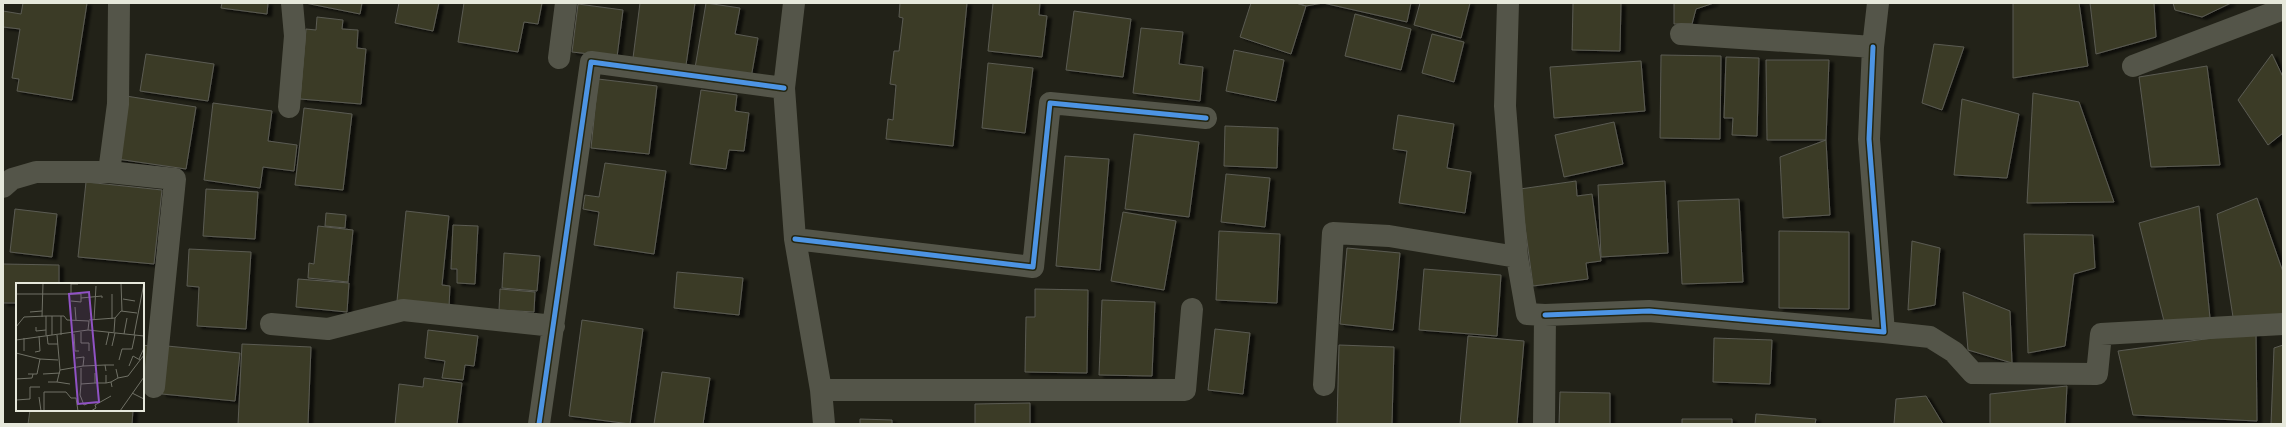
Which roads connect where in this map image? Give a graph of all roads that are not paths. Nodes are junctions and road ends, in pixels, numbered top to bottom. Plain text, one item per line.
1 (119, 3) edge
2 (292, 3) edge
3 (566, 3) edge
4 (794, 3) edge
5 (1508, 3) edge
6 (1878, 3) edge
7 (2283, 9) edge
8 (1680, 34) dead end
9 (1873, 47) junction
10 (560, 58) dead end
11 (2132, 66) dead end
12 (784, 88) junction
13 (289, 107) dead end
14 (1206, 118) dead end
15 (110, 172) junction
16 (3, 186) edge
17 (796, 240) junction
18 (1517, 257) junction
19 (1192, 309) dead end
20 (1545, 315) junction
21 (271, 324) dead end
22 (2283, 324) edge
23 (554, 326) junction
24 (1884, 332) junction
25 (1324, 385) dead end
26 (154, 387) dead end
27 (821, 390) junction
28 (539, 424) edge
29 (824, 424) edge
30 (1544, 424) edge

1 - 15 street
2 - 13 street
3 - 10 street
4 - 12 street
5 - 18 street
6 - 9 street
7 - 11 street
8 - 9 street
9 - 24 street
12 - 17 street
12 - 23 street
14 - 17 street
15 - 16 street
15 - 26 street
17 - 27 street
18 - 20 street
18 - 25 street
19 - 27 street
20 - 24 street
20 - 30 street
21 - 23 street
22 - 24 street
23 - 28 street
27 - 29 street

